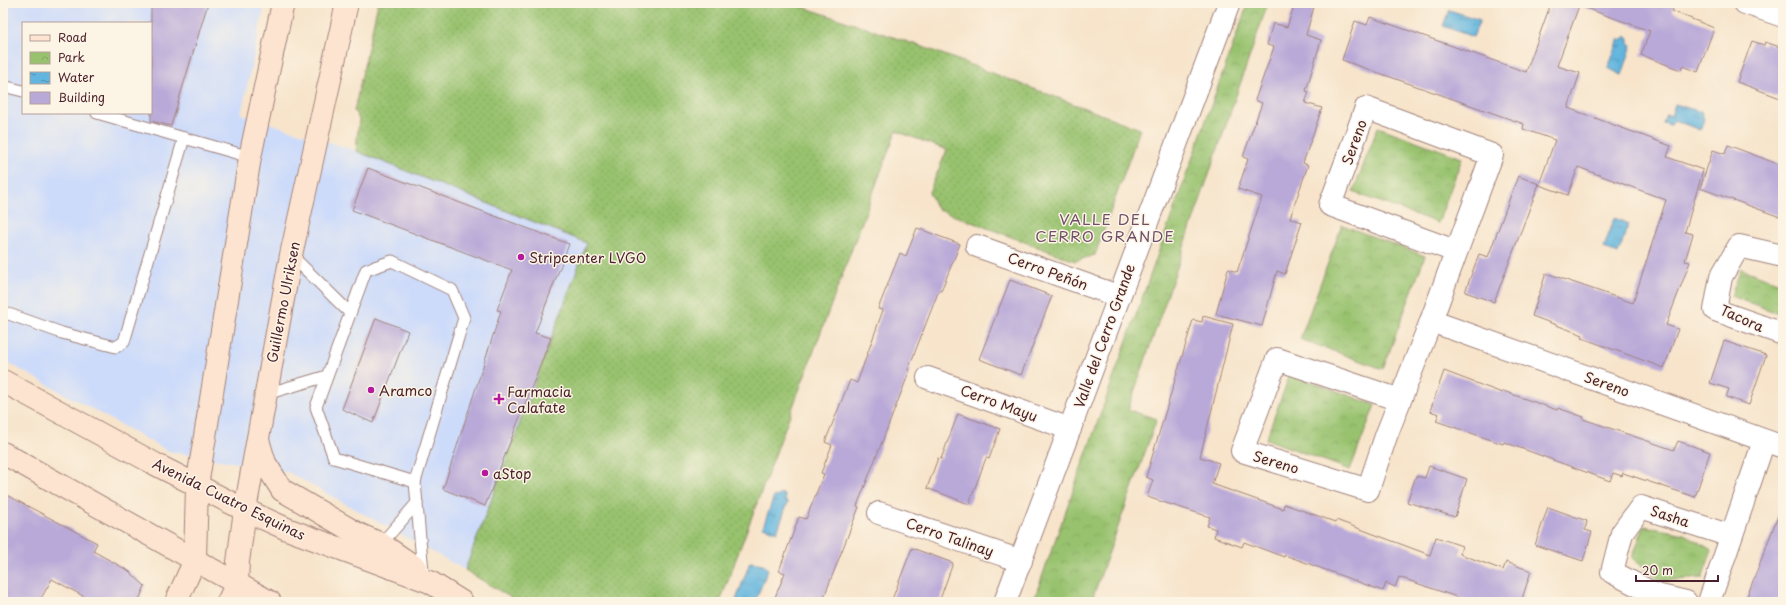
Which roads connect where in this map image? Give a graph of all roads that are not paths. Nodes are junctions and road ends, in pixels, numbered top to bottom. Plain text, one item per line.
1 (283, 3) edge
2 (347, 3) edge
3 (1229, 3) edge
4 (1750, 4) edge
5 (1783, 16) edge
6 (3, 86) edge
7 (22, 91) edge
8 (100, 114) edge
9 (184, 138) junction
10 (250, 157) junction
11 (977, 246) dead end
12 (1455, 251) junction
13 (291, 255) junction
14 (1783, 256) edge
15 (1118, 296) junction
16 (3, 312) edge
17 (350, 313) junction
18 (1430, 320) junction
19 (1783, 334) edge
20 (327, 376) junction
21 (928, 378) dead end
22 (3, 381) edge
23 (266, 394) junction
24 (1400, 400) junction
25 (1070, 429) junction
26 (258, 439) junction
27 (1778, 443) edge
28 (3, 453) edge
29 (415, 482) junction
30 (197, 486) junction
31 (417, 503) junction
32 (245, 510) junction
33 (879, 513) dead end
34 (1731, 536) junction
35 (381, 544) junction
36 (195, 560) junction
37 (1021, 561) junction
38 (426, 577) junction
39 (232, 592) edge
40 (176, 602) edge
41 (270, 602) edge
42 (462, 602) edge
43 (1005, 602) edge
44 (1686, 602) edge
45 (1709, 602) edge

1 - 10 main road
2 - 13 main road, Guillermo Ulriksen
3 - 15 street, Valle del Cerro Grande
4 - 5 street
6 - 7 lane
8 - 9 lane
9 - 10 lane
9 - 16 lane
10 - 30 main road
11 - 15 street, Cerro Peñón
12 - 12 street, Sereno
12 - 18 street, Sereno
13 - 17 lane
13 - 23 main road, Guillermo Ulriksen
14 - 19 street, Tacora
15 - 25 street, Valle del Cerro Grande
17 - 20 lane
17 - 29 lane
18 - 24 street, Sereno
18 - 27 street, Sereno
20 - 23 lane
20 - 29 lane
21 - 25 street, Cerro Mayu
22 - 30 main road, Avenida Cuatro Esquinas
23 - 26 main road, Guillermo Ulriksen
24 - 24 street, Sereno
25 - 37 street, Valle del Cerro Grande
26 - 32 main road, Guillermo Ulriksen
26 - 35 main road
27 - 34 street
28 - 36 main road
29 - 31 lane
30 - 32 main road, Avenida Cuatro Esquinas
30 - 36 main road
31 - 35 lane
31 - 38 lane
32 - 38 main road, Avenida Cuatro Esquinas
32 - 39 main road, Guillermo Ulriksen
33 - 37 street, Cerro Talinay
34 - 44 street, Sasha
34 - 45 street
35 - 38 main road
36 - 39 main road
36 - 40 main road
37 - 43 street, Valle del Cerro Grande
38 - 42 main road, Avenida Cuatro Esquinas
39 - 41 main road

